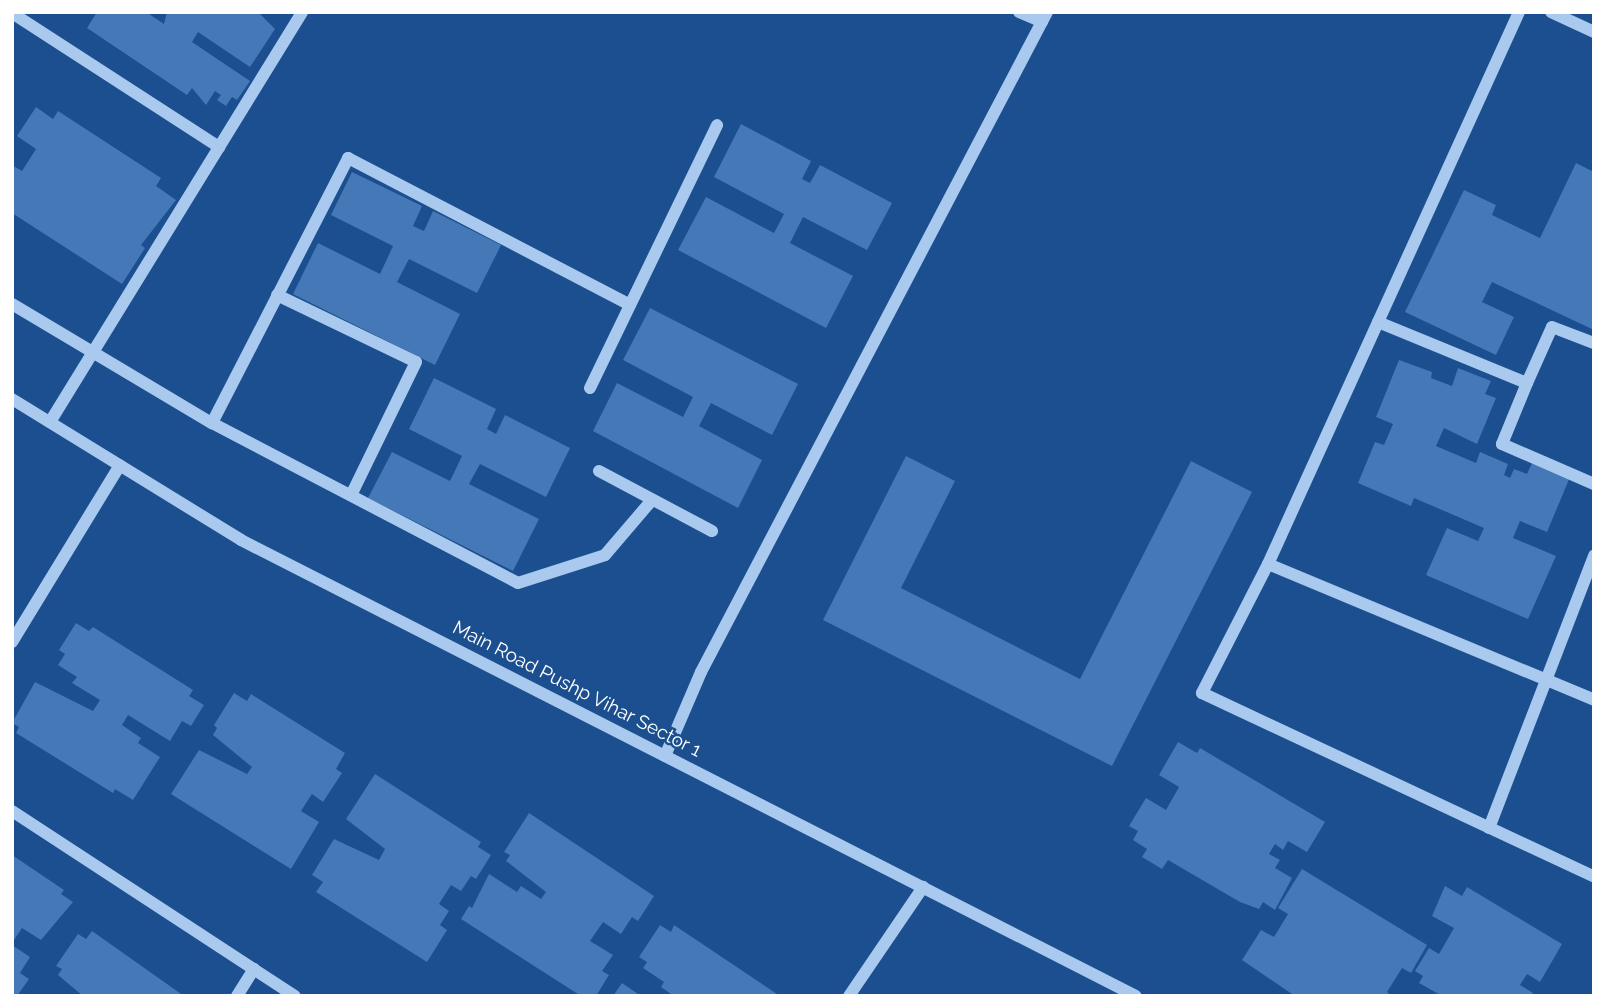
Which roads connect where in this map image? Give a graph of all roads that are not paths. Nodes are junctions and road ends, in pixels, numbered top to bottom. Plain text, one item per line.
1 (302, 12) edge
2 (1019, 12) edge
3 (1519, 12) edge
4 (1551, 12) edge
5 (12, 13) edge
6 (1045, 17) edge
7 (1594, 32) edge
8 (717, 125) dead end
9 (219, 147) junction
10 (277, 295) junction
11 (12, 303) edge
12 (630, 305) junction
13 (1378, 322) junction
14 (1594, 343) edge
15 (93, 355) junction
16 (1527, 383) junction
17 (590, 388) dead end
18 (12, 399) edge
19 (50, 422) junction
20 (212, 423) junction
21 (120, 465) junction
22 (599, 471) dead end
23 (1594, 484) edge
24 (351, 495) junction
25 (652, 500) junction
26 (712, 531) dead end
27 (1594, 555) edge
28 (1268, 564) junction
29 (12, 642) edge
30 (1547, 682) junction
31 (1594, 700) edge
32 (665, 755) junction
33 (12, 811) edge
34 (1489, 828) junction
35 (1594, 877) edge
36 (923, 887) junction
37 (254, 969) junction
38 (237, 996) edge
39 (295, 996) edge
40 (849, 996) edge
41 (1136, 996) edge

1 - 9 street
2 - 6 street
3 - 13 street
4 - 7 street
5 - 9 street
6 - 32 street
8 - 12 street
9 - 15 street
10 - 12 street
10 - 20 street
10 - 24 street
11 - 15 street
12 - 17 street
13 - 16 street
13 - 28 street
14 - 16 street
15 - 19 street
15 - 20 street
16 - 23 street
18 - 19 street, Main Road Pushp Vihar Sector 1
19 - 21 street, Main Road Pushp Vihar Sector 1
20 - 24 street
21 - 29 street
21 - 32 street, Main Road Pushp Vihar Sector 1
22 - 25 street
24 - 25 street
25 - 26 street
27 - 30 street
28 - 30 street
28 - 34 street
30 - 31 street
30 - 34 street
32 - 36 street, Main Road Pushp Vihar Sector 1
33 - 37 street
34 - 35 street
36 - 40 street
36 - 41 street, Main Road Pushp Vihar Sector 1
37 - 38 street
37 - 39 street

